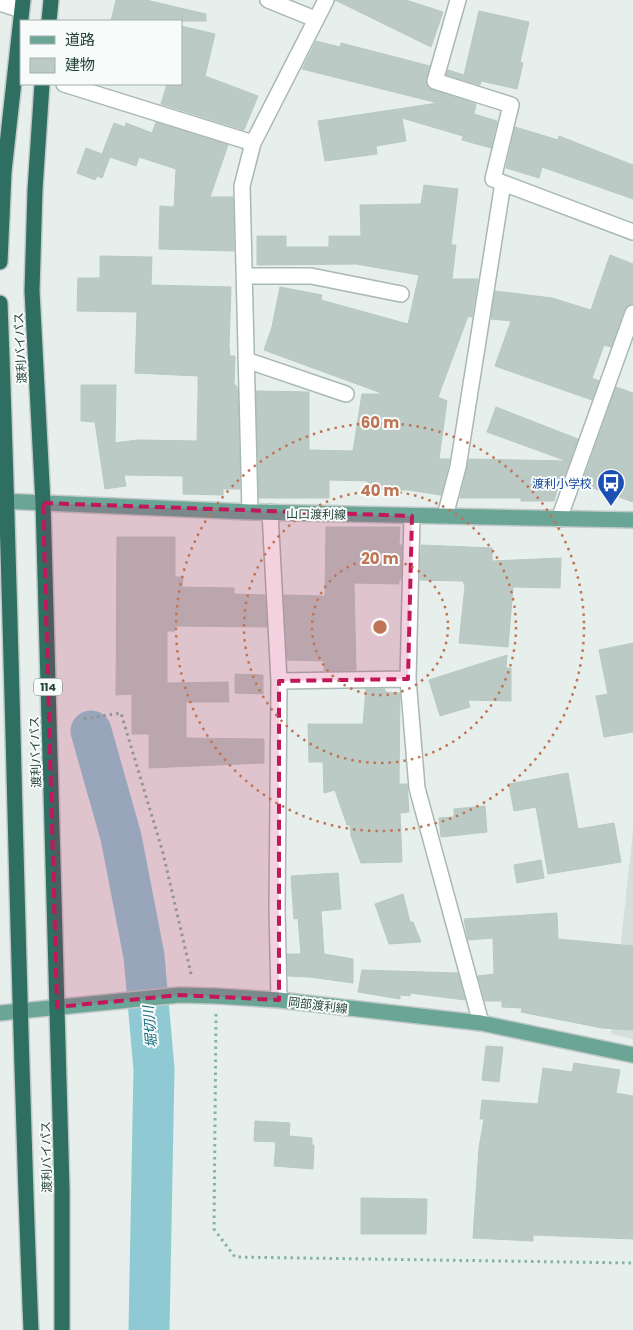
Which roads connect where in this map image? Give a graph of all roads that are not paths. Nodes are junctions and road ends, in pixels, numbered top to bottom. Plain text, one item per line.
1 (52, 0) edge
2 (268, 0) edge
3 (326, 0) edge
4 (458, 0) edge
5 (0, 3) edge
6 (22, 5) edge
7 (315, 19) junction
8 (20, 20) edge
9 (49, 20) edge
10 (20, 24) edge
11 (42, 85) edge
12 (67, 85) edge
13 (253, 143) junction
14 (503, 183) junction
15 (633, 232) edge
16 (0, 262) edge
17 (245, 276) junction
18 (401, 294) dead end
19 (0, 303) edge
20 (633, 313) edge
21 (246, 360) junction
22 (346, 394) dead end
23 (4, 501) edge
24 (43, 502) junction
25 (250, 512) junction
26 (270, 512) junction
27 (412, 516) junction
28 (445, 516) junction
29 (560, 519) junction
30 (633, 520) edge
31 (408, 679) junction
32 (279, 681) junction
33 (279, 1000) junction
34 (57, 1007) junction
35 (20, 1011) junction
36 (0, 1013) edge
37 (481, 1023) junction
38 (633, 1055) edge
39 (31, 1330) edge
40 (62, 1330) edge

1 - 9 highway
2 - 7 street
3 - 7 street
4 - 14 street
5 - 6 street
6 - 8 highway
7 - 13 street
10 - 16 highway
11 - 24 highway, 渡利バイパス / 114
12 - 13 street
13 - 17 street
14 - 15 street
14 - 28 street
17 - 18 street
17 - 21 street
19 - 23 highway, 渡利バイパス
20 - 29 street
21 - 22 street
21 - 25 street
23 - 24 main road, 山口渡利線
23 - 35 highway, 渡利バイパス
24 - 25 main road, 山口渡利線
24 - 34 highway, 渡利バイパス / 114
25 - 26 main road, 山口渡利線
26 - 27 main road, 山口渡利線
26 - 32 street
27 - 28 main road, 山口渡利線
27 - 31 street
28 - 29 main road, 山口渡利線
29 - 30 main road, 山口渡利線
31 - 32 street
31 - 37 street
32 - 33 street
33 - 34 main road, 岡部渡利線
33 - 37 main road, 岡部渡利線
34 - 35 main road, 岡部渡利線
34 - 40 highway, 渡利バイパス / 114
35 - 36 main road, 岡部渡利線
35 - 39 highway, 渡利バイパス
37 - 38 main road, 岡部渡利線

